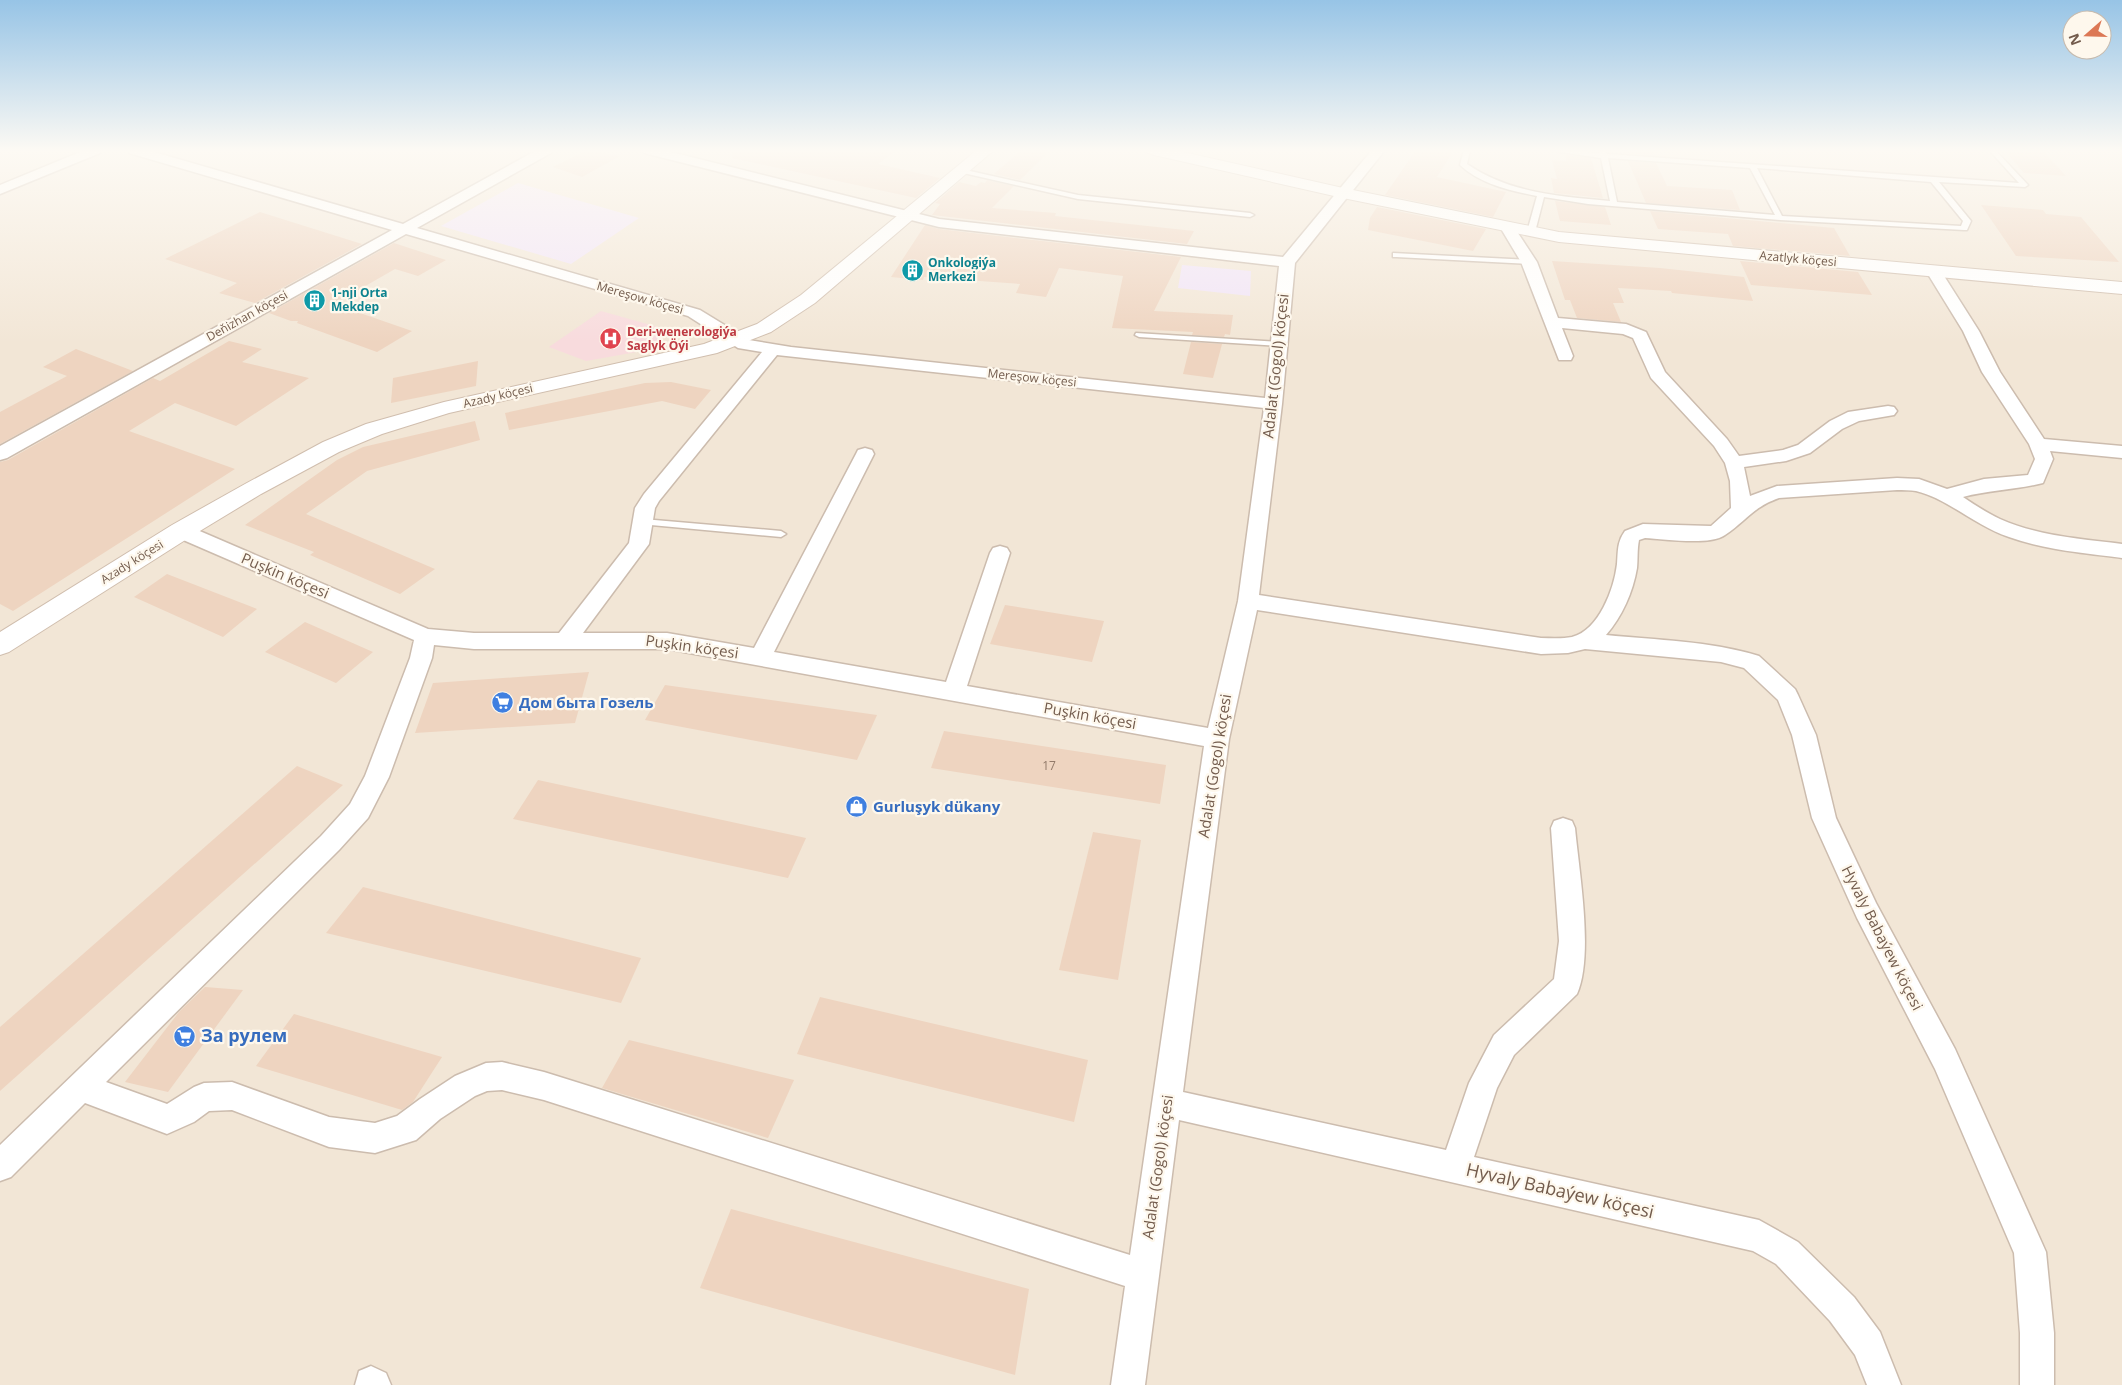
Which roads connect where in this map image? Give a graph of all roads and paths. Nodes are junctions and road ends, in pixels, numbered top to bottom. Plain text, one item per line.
1 (358, 215) edge
2 (428, 215) edge
3 (901, 215) edge
4 (1246, 215) edge
5 (1250, 215) dead end
6 (1325, 215) edge
7 (1449, 215) edge
8 (1536, 215) edge
9 (1743, 215) edge
10 (1778, 215) edge
11 (1962, 215) edge
12 (906, 216) junction
13 (1780, 218) junction
14 (1507, 227) junction
15 (404, 228) junction
16 (1531, 232) junction
17 (1396, 255) dead end
18 (1287, 262) junction
19 (1529, 262) junction
20 (1934, 271) junction
21 (2122, 288) edge
22 (1552, 322) junction
23 (1139, 334) dead end
24 (736, 340) junction
25 (1279, 344) junction
26 (773, 349) junction
27 (1565, 356) dead end
28 (1273, 404) junction
29 (1888, 411) dead end
30 (2038, 444) junction
31 (2122, 452) edge
32 (0, 454) edge
33 (865, 454) dead end
34 (1734, 463) junction
35 (1946, 496) junction
36 (1741, 510) junction
37 (643, 522) junction
38 (181, 531) junction
39 (781, 534) dead end
40 (2122, 551) edge
41 (1000, 553) dead end
42 (1248, 601) junction
43 (425, 636) junction
44 (566, 640) junction
45 (1583, 641) junction
46 (0, 645) edge
47 (760, 657) junction
48 (954, 692) junction
49 (1216, 739) junction
50 (1563, 828) dead end
51 (82, 1088) junction
52 (1167, 1103) junction
53 (0, 1166) edge
54 (1455, 1167) junction
55 (1143, 1275) junction
56 (1128, 1385) edge
57 (1884, 1385) edge
58 (2036, 1385) edge

1 - 15 street, Mereşow köçesi
2 - 15 street, Deňizhan köçesi
3 - 12 street
4 - 5 lane
6 - 18 street
7 - 14 main road, Azatlyk köçesi
8 - 16 lane
9 - 13 lane
10 - 13 lane
11 - 13 lane
12 - 18 street
12 - 24 main road, Azady köçesi
14 - 16 main road, Azatlyk köçesi
14 - 19 street
15 - 24 street, Mereşow köçesi
15 - 32 street, Deňizhan köçesi
16 - 20 main road, Azatlyk köçesi
17 - 19 lane
18 - 25 street, Adalat (Gogol) köçesi
19 - 22 street
20 - 21 main road, Azatlyk köçesi
20 - 30 street
22 - 27 street
22 - 34 street
23 - 25 lane
24 - 26 street, Mereşow köçesi
24 - 38 main road, Azady köçesi
25 - 28 street, Adalat (Gogol) köçesi
26 - 28 street, Mereşow köçesi
26 - 37 street
28 - 42 street, Adalat (Gogol) köçesi
29 - 34 street
30 - 31 street
30 - 35 street
33 - 47 street
34 - 36 street
35 - 36 street
35 - 40 street
36 - 45 street
37 - 39 lane
37 - 44 street
38 - 43 street, Puşkin köçesi
38 - 46 main road, Azady köçesi
41 - 48 street
42 - 45 street, Hyvaly Babaýew köçesi
42 - 49 street, Adalat (Gogol) köçesi
43 - 44 street, Puşkin köçesi
43 - 51 street
44 - 47 street, Puşkin köçesi
45 - 58 street, Hyvaly Babaýew köçesi
47 - 48 street, Puşkin köçesi
48 - 49 street, Puşkin köçesi
49 - 52 street, Adalat (Gogol) köçesi
50 - 54 street
51 - 53 street
51 - 55 street
52 - 54 street, Hyvaly Babaýew köçesi
52 - 55 street, Adalat (Gogol) köçesi
54 - 57 street, Hyvaly Babaýew köçesi
55 - 56 street, Adalat (Gogol) köçesi

